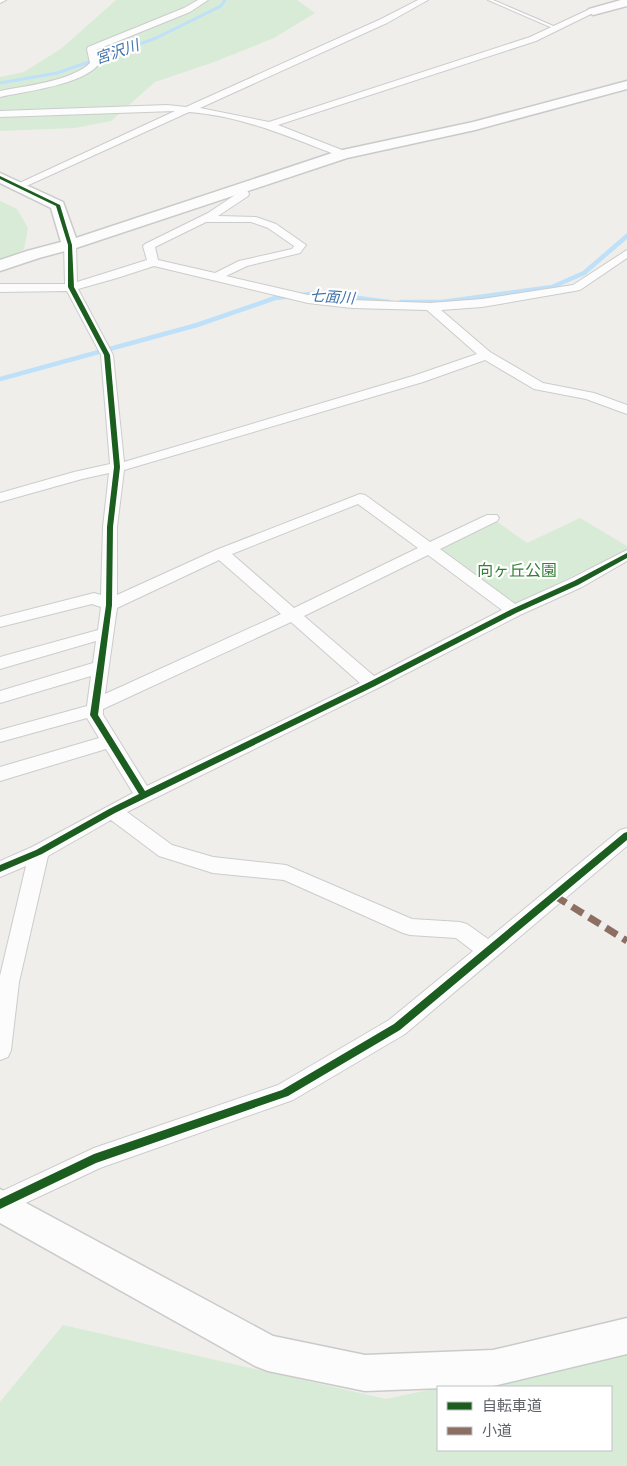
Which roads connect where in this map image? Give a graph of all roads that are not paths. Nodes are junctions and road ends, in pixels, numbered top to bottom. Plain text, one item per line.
1 (204, 0) edge
2 (424, 0) edge
3 (490, 0) edge
4 (627, 2) edge
5 (593, 11) joint
6 (556, 28) junction
7 (627, 85) edge
8 (0, 94) edge
9 (189, 110) junction
10 (0, 114) edge
11 (269, 125) junction
12 (343, 154) junction
13 (0, 177) edge
14 (18, 186) junction
15 (241, 188) junction
16 (205, 219) junction
17 (70, 245) junction
18 (627, 253) edge
19 (154, 262) junction
20 (0, 266) edge
21 (216, 277) junction
22 (71, 287) junction
23 (0, 288) edge
24 (430, 306) junction
25 (486, 355) junction
26 (627, 410) edge
27 (116, 466) junction
28 (0, 498) edge
29 (492, 518) dead end
30 (430, 549) junction
31 (221, 553) junction
32 (627, 555) edge
33 (109, 605) junction
34 (514, 611) junction
35 (293, 615) junction
36 (0, 622) edge
37 (105, 632) junction
38 (0, 663) edge
39 (100, 668) junction
40 (372, 684) junction
41 (0, 696) edge
42 (95, 708) junction
43 (0, 736) edge
44 (110, 741) junction
45 (0, 774) edge
46 (144, 796) junction
47 (112, 811) junction
48 (627, 835) edge
49 (39, 852) junction
50 (0, 869) edge
51 (488, 951) junction
52 (0, 1050) edge
53 (0, 1204) edge
54 (627, 1336) edge

1 - 8 street
2 - 9 street
3 - 6 lane
4 - 5 street
5 - 6 street
6 - 11 street
7 - 12 street
9 - 10 street
9 - 11 street
9 - 14 street
11 - 12 street
12 - 15 street
13 - 14 street
14 - 17 street
15 - 16 street
15 - 17 street
16 - 19 street
16 - 21 street
17 - 20 street
17 - 22 street
18 - 24 street
19 - 21 street
19 - 22 street
21 - 24 street
22 - 23 street
22 - 27 street
24 - 25 street
25 - 26 street
25 - 27 street
27 - 28 street
27 - 33 street
29 - 30 street
30 - 31 street
30 - 34 street
30 - 35 street
31 - 33 street
31 - 35 street
32 - 34 street
33 - 36 street
33 - 37 street
34 - 40 street
35 - 40 street
35 - 42 street
37 - 38 street
37 - 39 street
39 - 41 street
39 - 42 street
40 - 46 street
42 - 43 street
42 - 44 street
44 - 45 street
44 - 46 street
46 - 47 street
47 - 49 street
47 - 51 street
48 - 51 street
49 - 50 street
49 - 52 street
51 - 53 street
53 - 54 street

